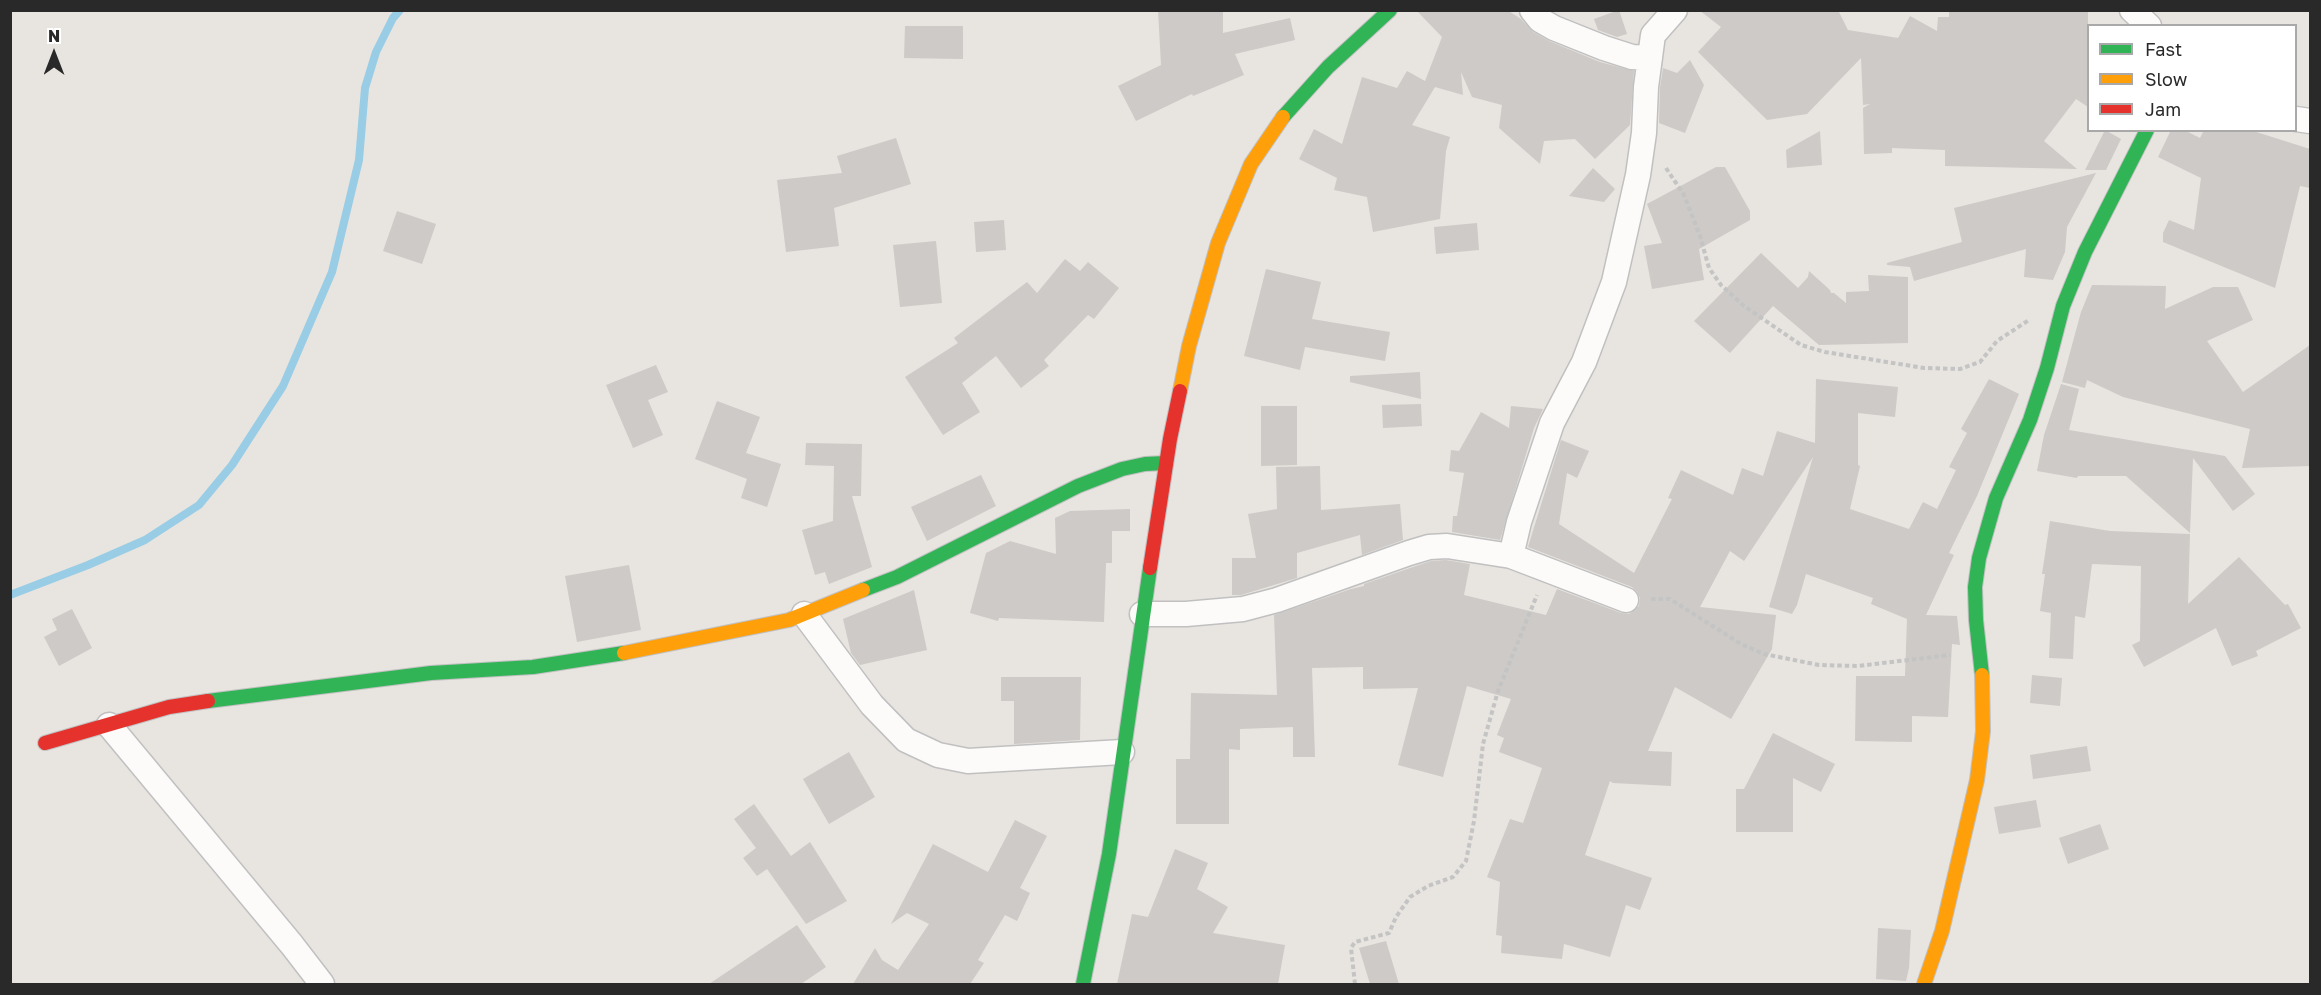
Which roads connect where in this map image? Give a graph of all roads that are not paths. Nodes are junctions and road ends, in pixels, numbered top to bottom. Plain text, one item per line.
1 (1390, 10) edge
2 (1532, 10) edge
3 (1675, 10) edge
4 (2132, 10) edge
5 (2147, 24) edge
6 (1650, 58) junction
7 (2146, 132) edge
8 (1166, 463) junction
9 (1511, 556) junction
10 (1626, 600) road end
11 (804, 614) junction
12 (1142, 614) junction
13 (109, 725) junction
14 (45, 743) dead end
15 (1122, 752) junction
16 (322, 984) edge
17 (1083, 984) edge
18 (1924, 984) edge

1 - 8 street
2 - 6 street
3 - 6 street
4 - 5 street
6 - 9 street
7 - 18 street
8 - 11 street
8 - 12 street
9 - 10 street
9 - 12 street
11 - 13 street
11 - 15 street
12 - 15 street
13 - 14 street
13 - 16 street
15 - 17 street

